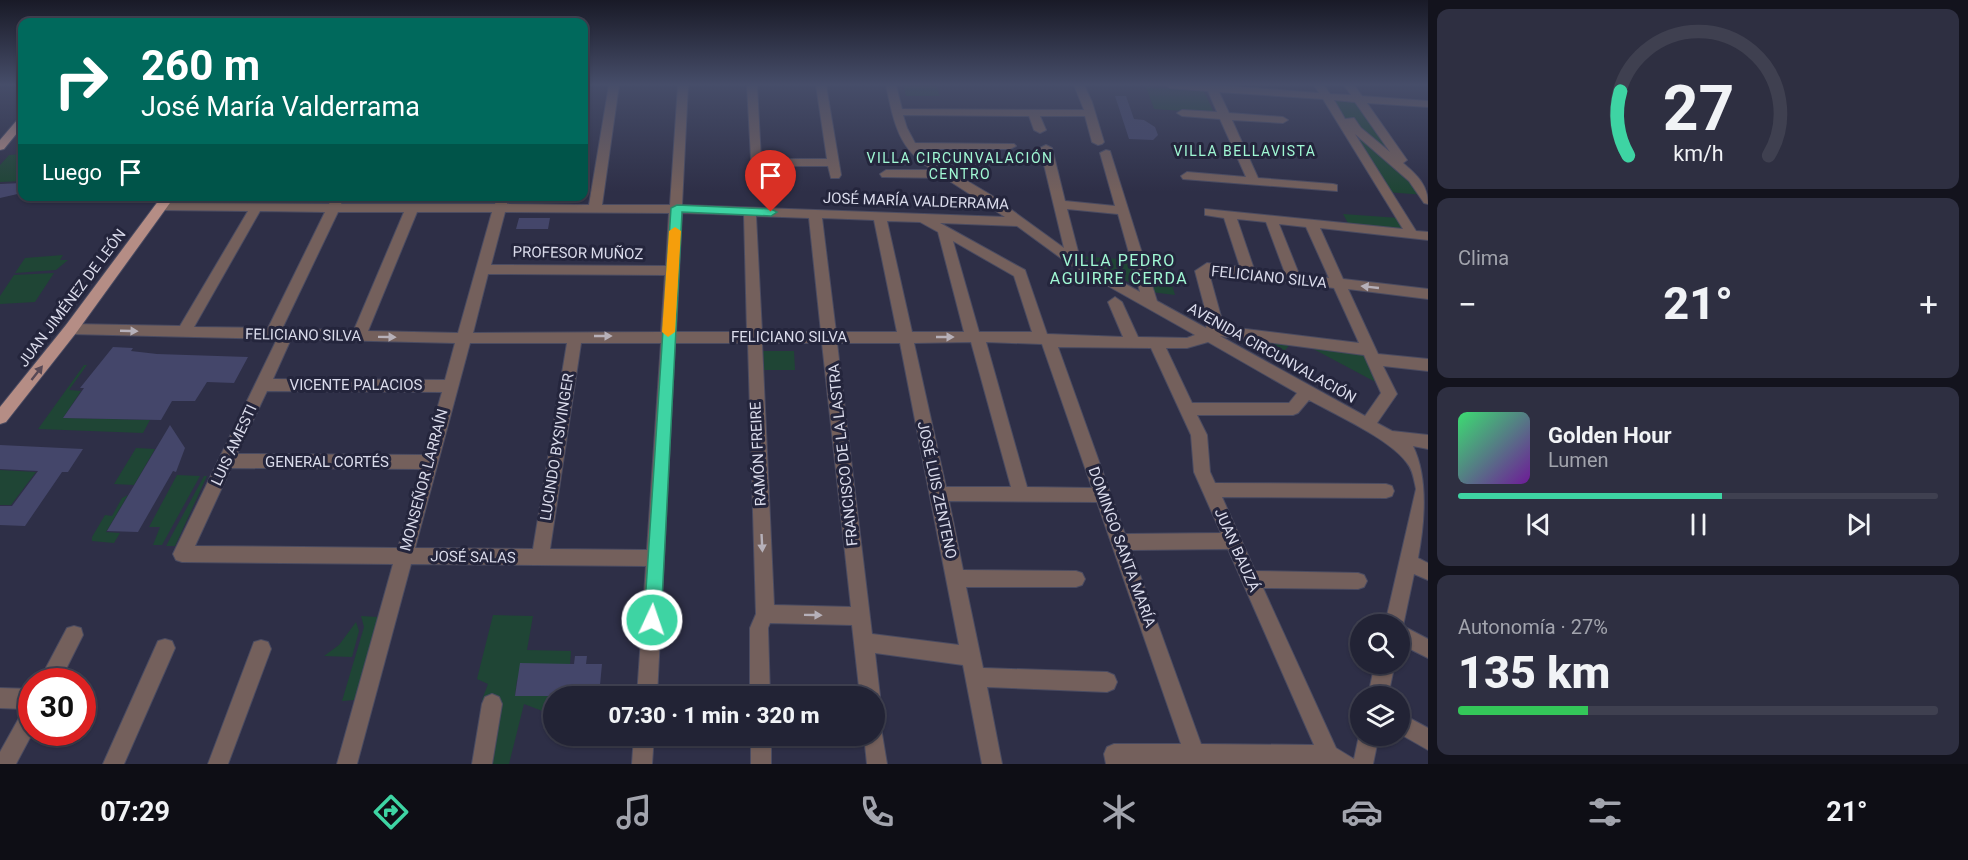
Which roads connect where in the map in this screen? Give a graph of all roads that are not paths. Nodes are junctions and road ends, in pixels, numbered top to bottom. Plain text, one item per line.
1 (608, 121) edge
2 (681, 121) edge
3 (754, 121) edge
4 (827, 121) edge
5 (901, 121) edge
6 (1036, 121) edge
7 (1092, 121) edge
8 (1227, 121) edge
9 (1345, 121) edge
10 (1350, 121) edge
11 (1374, 121) edge
12 (18, 126) edge
13 (1040, 130) dead end
14 (1098, 142) dead end
15 (911, 146) junction
16 (1010, 146) dead end
17 (0, 147) edge
18 (1046, 148) dead end
19 (1106, 153) dead end
20 (886, 174) dead end
21 (947, 174) junction
22 (1375, 174) junction
23 (1187, 176) dead end
24 (1413, 178) junction
25 (1254, 182) junction
26 (1333, 189) dead end
27 (1428, 200) edge
28 (165, 202) edge
29 (217, 202) edge
30 (278, 202) edge
31 (336, 202) edge
32 (502, 202) edge
33 (1061, 205) junction
34 (256, 208) junction
35 (412, 208) junction
36 (595, 208) junction
37 (677, 208) junction
38 (1122, 210) junction
39 (750, 212) junction
40 (1209, 212) dead end
41 (814, 214) junction
42 (1228, 214) junction
43 (880, 217) junction
44 (922, 218) junction
45 (1271, 219) junction
46 (1022, 222) junction
47 (1311, 224) junction
48 (943, 229) junction
49 (1412, 234) junction
50 (1428, 236) edge
51 (1074, 261) junction
52 (483, 269) junction
53 (672, 271) junction
54 (1249, 273) junction
55 (1294, 279) junction
56 (1338, 284) junction
57 (1428, 294) edge
58 (1115, 302) dead end
59 (1151, 305) junction
60 (71, 329) junction
61 (183, 333) junction
62 (1210, 334) junction
63 (279, 335) junction
64 (359, 336) junction
65 (575, 336) junction
66 (668, 336) junction
67 (904, 337) junction
68 (975, 337) junction
69 (464, 338) junction
70 (753, 338) junction
71 (830, 338) junction
72 (1045, 339) junction
73 (1133, 343) junction
74 (1156, 343) junction
75 (1371, 354) junction
76 (1428, 365) edge
77 (263, 385) junction
78 (450, 386) junction
79 (1308, 392) junction
80 (1187, 409) junction
81 (0, 418) edge
82 (1367, 425) junction
83 (1387, 436) junction
84 (1428, 442) edge
85 (226, 461) junction
86 (428, 462) junction
87 (1210, 490) junction
88 (1426, 490) edge
89 (1386, 491) dead end
90 (939, 494) junction
91 (1022, 494) junction
92 (1103, 495) junction
93 (1233, 541) junction
94 (1121, 542) junction
95 (182, 554) joint
96 (403, 556) junction
97 (540, 557) junction
98 (656, 558) junction
99 (1408, 562) junction
100 (1428, 572) edge
101 (955, 578) junction
102 (1076, 579) dead end
103 (1250, 579) junction
104 (1358, 581) dead end
105 (765, 614) junction
106 (1396, 614) edge
107 (861, 616) junction
108 (74, 635) dead end
109 (1410, 639) edge
110 (864, 642) junction
111 (165, 648) dead end
112 (261, 649) dead end
113 (1428, 649) edge
114 (970, 656) junction
115 (56, 668) edge
116 (974, 677) junction
117 (1107, 682) dead end
118 (648, 686) edge
119 (760, 686) edge
120 (869, 686) edge
121 (0, 698) edge
122 (18, 699) edge
123 (492, 704) dead end
124 (1410, 729) edge
125 (18, 740) edge
126 (1428, 740) edge
127 (643, 746) edge
128 (761, 746) edge
129 (875, 746) edge
130 (1367, 746) edge
131 (1195, 755) junction
132 (1115, 759) edge
133 (1337, 760) edge
134 (5, 764) edge
135 (113, 764) edge
136 (218, 764) edge
137 (347, 764) edge
138 (482, 764) edge
139 (642, 764) edge
140 (761, 764) edge
141 (877, 764) edge
142 (992, 764) edge
143 (1363, 764) edge

1 - 36 street
2 - 37 street
3 - 4 street
5 - 15 street, AVENIDA CIRCUNVALACIÓN
6 - 13 street
7 - 14 street
8 - 25 street
9 - 22 street
10 - 24 street
11 - 24 street
12 - 17 main road
15 - 16 street
15 - 21 street, AVENIDA CIRCUNVALACIÓN
18 - 33 street
19 - 38 street
20 - 21 street
21 - 46 street, AVENIDA CIRCUNVALACIÓN
22 - 24 street
22 - 49 street
23 - 25 street
24 - 27 street
25 - 26 street
28 - 29 street, JOSÉ MARÍA VALDERRAMA
28 - 60 main road, JUAN JIMÉNEZ DE LEÓN
29 - 34 street, JOSÉ MARÍA VALDERRAMA
30 - 31 street, JOSÉ MARÍA VALDERRAMA
30 - 34 street, JOSÉ MARÍA VALDERRAMA
31 - 35 street, JOSÉ MARÍA VALDERRAMA
31 - 63 street, LUIS AMESTI
32 - 35 street, JOSÉ MARÍA VALDERRAMA
32 - 36 street, JOSÉ MARÍA VALDERRAMA
32 - 52 street, MONSEÑOR LARRAÍN
33 - 38 street
33 - 51 street
34 - 61 street
35 - 64 street
36 - 37 street, JOSÉ MARÍA VALDERRAMA
37 - 39 street, JOSÉ MARÍA VALDERRAMA
37 - 53 street
38 - 59 street
39 - 41 street, JOSÉ MARÍA VALDERRAMA
39 - 70 street, RAMÓN FREIRE
40 - 42 street
41 - 43 street, JOSÉ MARÍA VALDERRAMA
41 - 71 street, FRANCISCO DE LA LASTRA
42 - 45 street
42 - 54 street
43 - 44 street, JOSÉ MARÍA VALDERRAMA
43 - 67 street, JOSÉ LUIS ZENTENO
44 - 46 street, JOSÉ MARÍA VALDERRAMA
44 - 48 street, DOMINGO SANTA MARÍA
45 - 47 street
45 - 55 street
46 - 51 street, AVENIDA CIRCUNVALACIÓN
47 - 49 street
47 - 56 street
48 - 68 street
48 - 72 street, DOMINGO SANTA MARÍA
49 - 50 street
51 - 59 street, AVENIDA CIRCUNVALACIÓN
52 - 53 street, PROFESOR MUÑOZ
52 - 69 street, MONSEÑOR LARRAÍN
53 - 66 street
54 - 55 street, FELICIANO SILVA
54 - 62 street, FELICIANO SILVA
55 - 56 street, FELICIANO SILVA
57 -> 56 street, FELICIANO SILVA
56 - 75 street
58 - 73 street
59 - 62 street, AVENIDA CIRCUNVALACIÓN
60 -> 61 street, FELICIANO SILVA
81 -> 60 main road, JUAN JIMÉNEZ DE LEÓN
61 - 63 street, FELICIANO SILVA
62 - 74 street, FELICIANO SILVA
62 - 75 street
62 - 79 street, AVENIDA CIRCUNVALACIÓN
63 - 64 street, FELICIANO SILVA
63 - 77 street, LUIS AMESTI
64 -> 69 street, FELICIANO SILVA
65 -> 66 street, FELICIANO SILVA
65 - 69 street, FELICIANO SILVA
65 - 97 street, LUCINDO BYSIVINGER
66 - 70 street, FELICIANO SILVA
66 - 98 street
67 -> 68 street, FELICIANO SILVA
67 - 71 street, FELICIANO SILVA
67 - 90 street, JOSÉ LUIS ZENTENO
68 - 72 street, FELICIANO SILVA
68 - 91 street
69 - 78 street, MONSEÑOR LARRAÍN
70 - 71 street, FELICIANO SILVA
70 -> 105 street, RAMÓN FREIRE
71 - 107 street, FRANCISCO DE LA LASTRA
72 - 73 street, FELICIANO SILVA
72 - 92 street, DOMINGO SANTA MARÍA
73 - 74 street, FELICIANO SILVA
74 - 80 street, JUAN BAUZÁ
75 - 76 street
75 - 82 street
77 - 78 street, VICENTE PALACIOS
77 - 85 street, LUIS AMESTI
78 - 86 street, MONSEÑOR LARRAÍN
79 - 80 street
79 - 82 street, AVENIDA CIRCUNVALACIÓN
80 - 87 street, JUAN BAUZÁ
82 - 83 street, AVENIDA CIRCUNVALACIÓN
83 - 84 street
83 - 88 street, AVENIDA CIRCUNVALACIÓN
85 - 86 street, GENERAL CORTÉS
85 - 95 street, LUIS AMESTI
86 - 96 street, MONSEÑOR LARRAÍN
87 - 89 street
87 - 93 street, JUAN BAUZÁ
88 - 99 street
90 - 91 street
90 - 101 street, JOSÉ LUIS ZENTENO
91 - 92 street
92 - 94 street, DOMINGO SANTA MARÍA
93 - 94 street
93 - 103 street, JUAN BAUZÁ
94 - 131 street, DOMINGO SANTA MARÍA
95 - 96 street, JOSÉ SALAS
96 - 97 street, JOSÉ SALAS
96 - 137 street, MONSEÑOR LARRAÍN
97 - 98 street, JOSÉ SALAS
98 - 118 street
99 - 100 street
99 - 106 street
101 - 102 street
101 - 114 street, JOSÉ LUIS ZENTENO
103 - 104 street
103 - 133 street, JUAN BAUZÁ
105 -> 107 street
105 - 119 street, RAMÓN FREIRE
107 - 110 street, FRANCISCO DE LA LASTRA
108 - 115 street
109 - 113 street
110 - 114 street
110 - 120 street, FRANCISCO DE LA LASTRA
111 - 135 street
112 - 136 street
114 - 116 street, JOSÉ LUIS ZENTENO
116 - 117 street
116 - 142 street, JOSÉ LUIS ZENTENO
121 - 122 street
123 - 138 street
124 - 126 street
125 - 134 street
127 - 139 street
128 - 140 street
129 - 141 street
130 - 143 street
131 - 132 street
131 - 133 street

